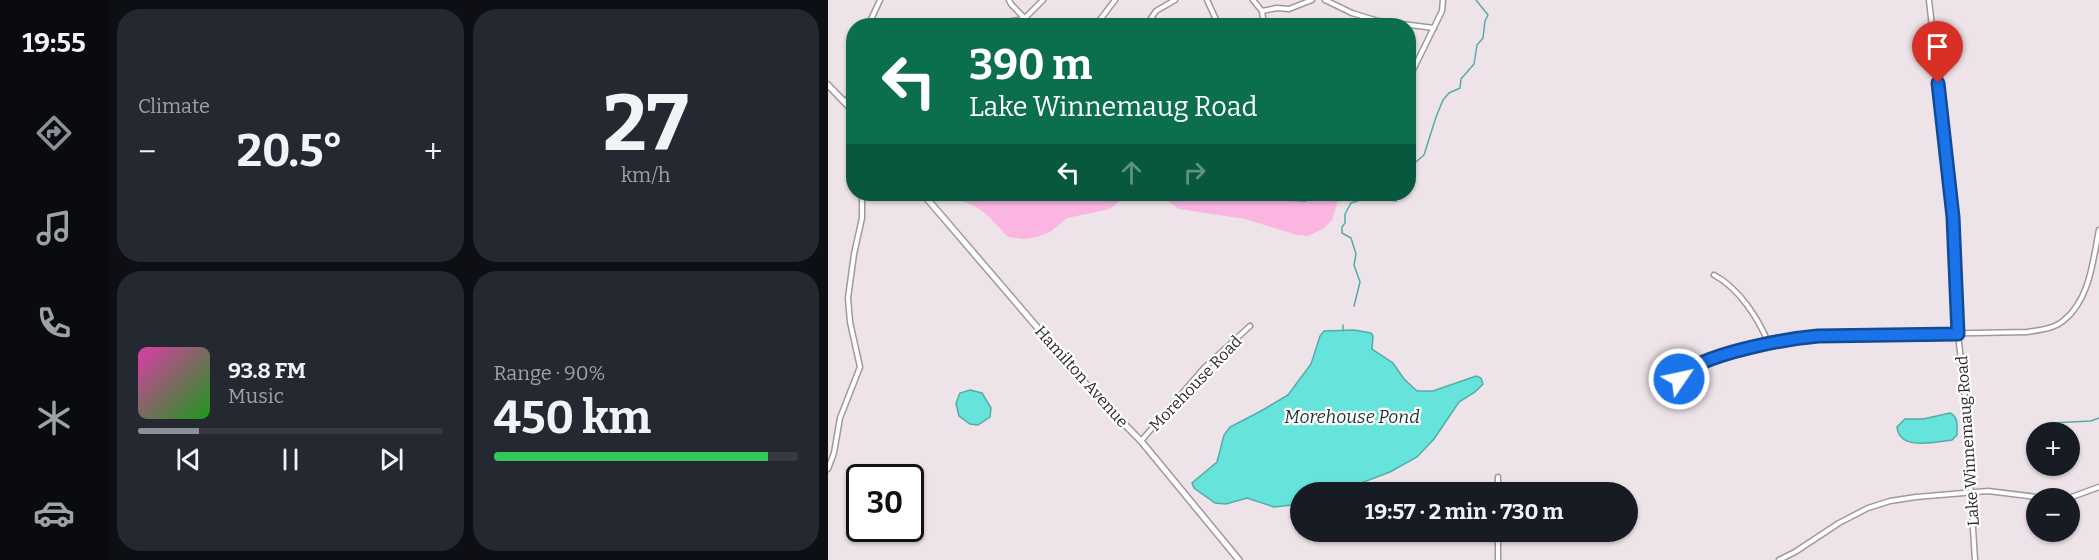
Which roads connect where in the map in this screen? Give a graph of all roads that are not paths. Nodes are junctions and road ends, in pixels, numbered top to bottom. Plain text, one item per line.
1 (880, 0) edge
2 (1009, 0) edge
3 (1043, 0) edge
4 (1115, 0) edge
5 (1175, 0) edge
6 (1207, 0) edge
7 (1253, 0) edge
8 (1312, 0) edge
9 (1324, 0) edge
10 (1443, 0) edge
11 (1929, 0) edge
12 (1262, 11) junction
13 (872, 18) edge
14 (1023, 18) edge
15 (1025, 18) edge
16 (1101, 18) edge
17 (1151, 18) edge
18 (1216, 18) edge
19 (1263, 18) edge
20 (1367, 18) edge
21 (1416, 26) edge
22 (1434, 28) junction
23 (1416, 64) edge
24 (828, 85) edge
25 (845, 103) edge
26 (862, 201) edge
27 (929, 201) edge
28 (2099, 230) edge
29 (1714, 275) dead end
30 (1250, 326) dead end
31 (1958, 334) junction
32 (1769, 344) junction
33 (1679, 379) dead end
34 (1141, 441) junction
35 (828, 469) edge
36 (1498, 477) dead end
37 (1498, 482) edge
38 (2099, 487) edge
39 (1971, 492) junction
40 (2080, 494) edge
41 (2026, 495) edge
42 (1498, 542) edge
43 (1239, 560) edge
44 (1498, 560) edge
45 (1779, 560) edge
46 (1975, 560) edge

1 - 13 street
2 - 14 street
3 - 15 street
4 - 16 street
5 - 17 street
6 - 18 street
7 - 12 street
8 - 12 street
9 - 20 street
10 - 22 street
11 - 31 street, Lake Winnemaug Road
12 - 19 street
21 - 22 street
22 - 23 street
24 - 25 street
26 - 35 street
27 - 34 street, Hamilton Avenue
28 - 31 street
29 - 32 street
30 - 34 street, Morehouse Road
31 - 32 street
31 - 39 street, Lake Winnemaug Road
32 - 33 street
34 - 43 street, Hamilton Avenue
36 - 37 street
38 - 40 street
39 - 41 street
39 - 45 street
39 - 46 street, Lake Winnemaug Road
42 - 44 street

